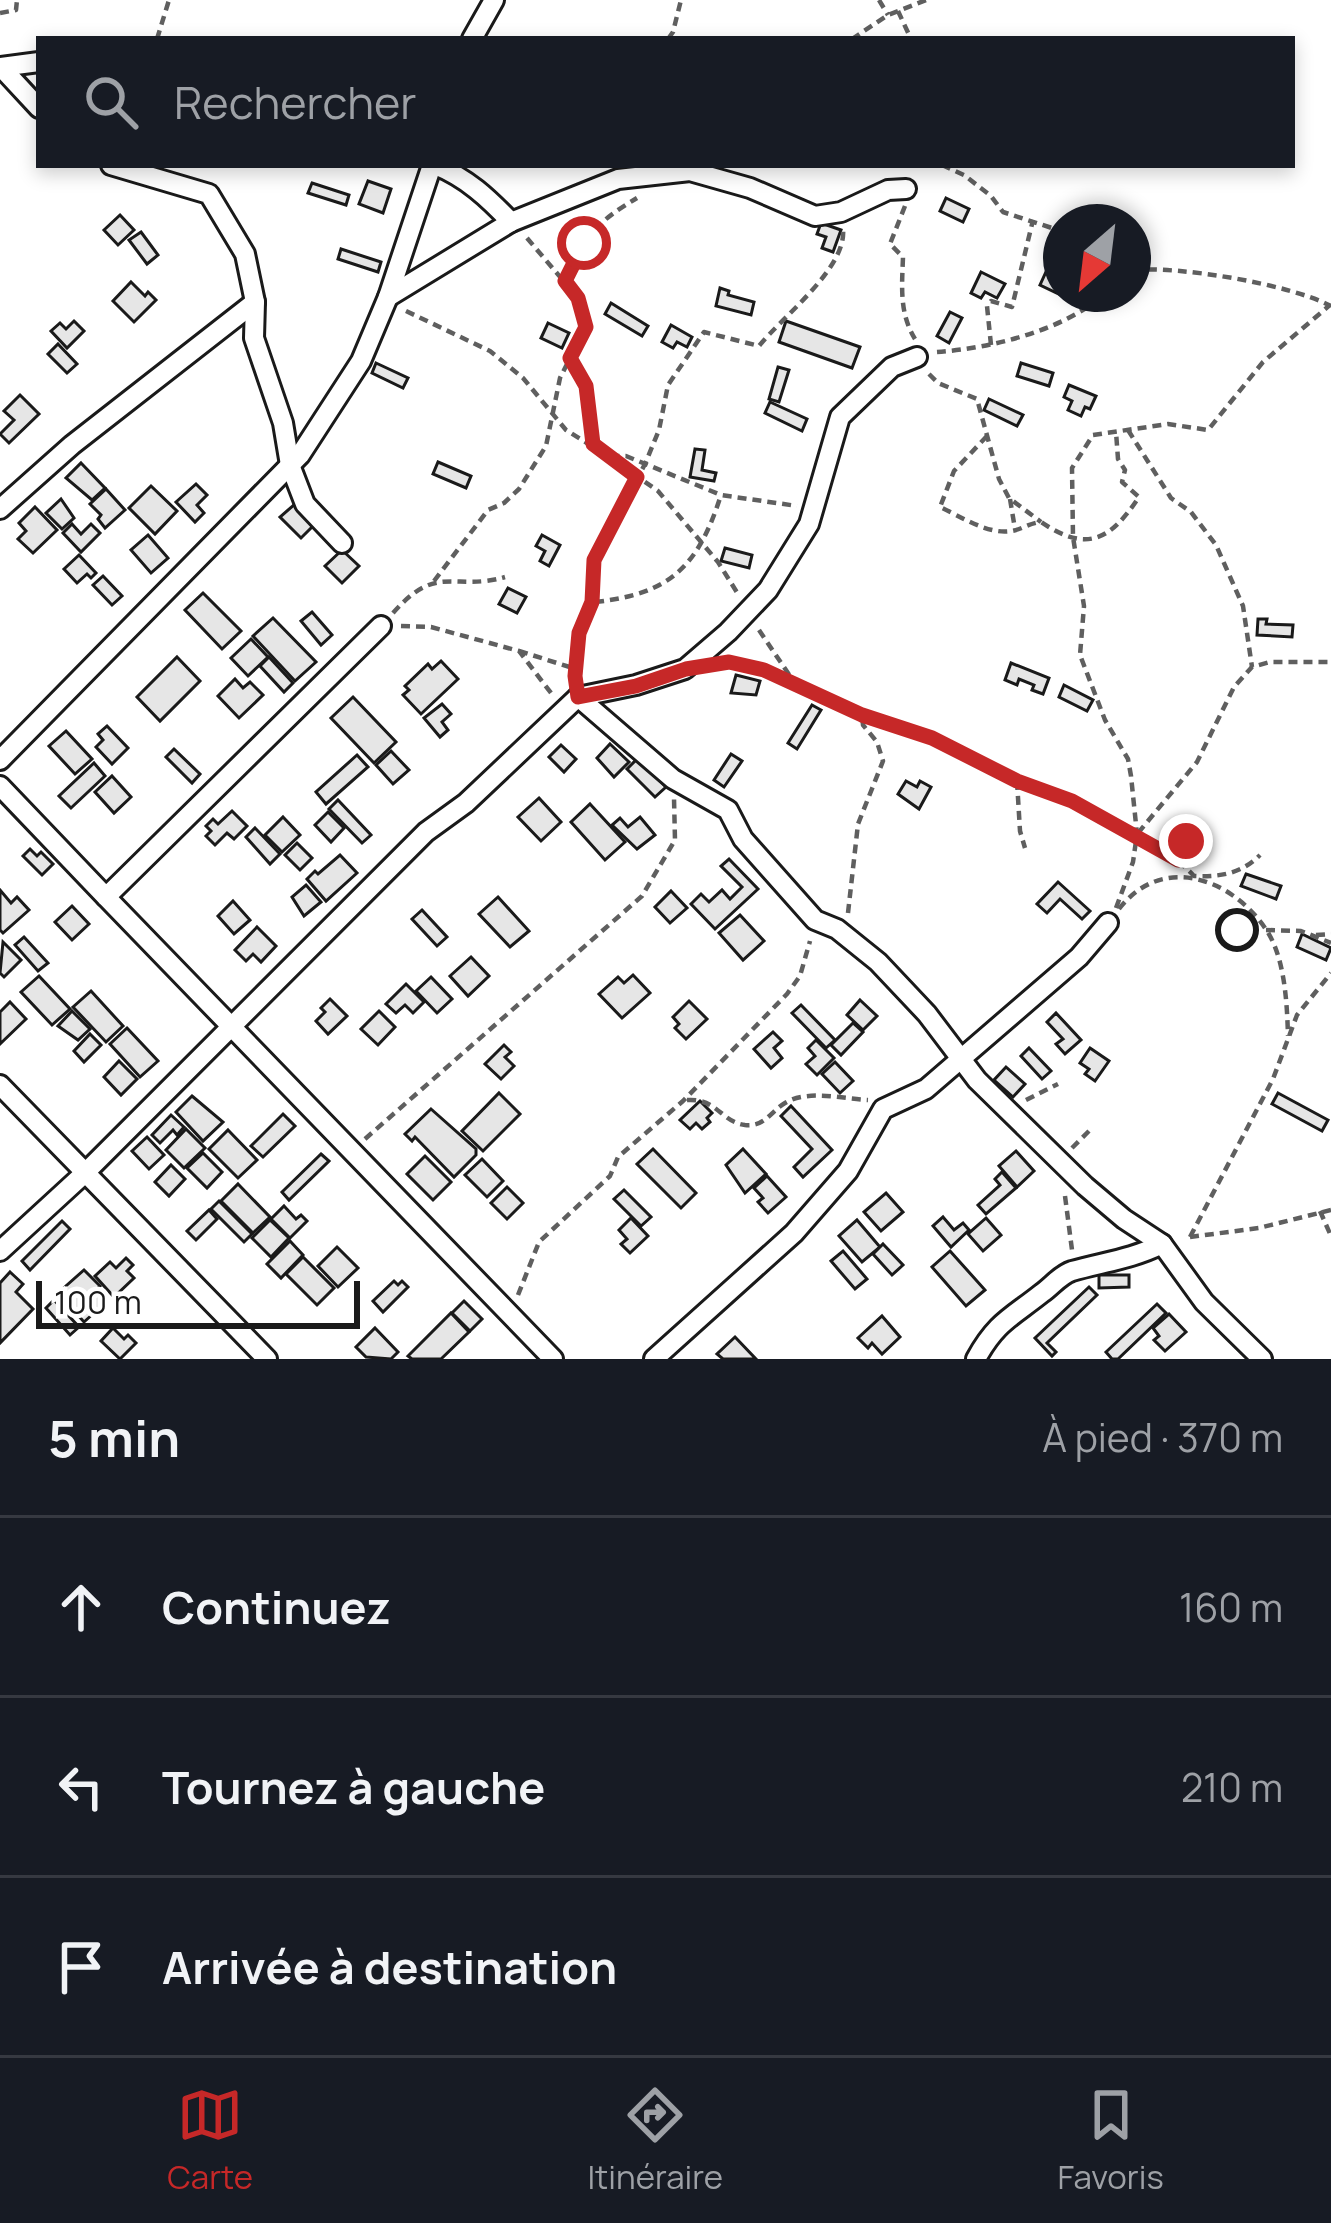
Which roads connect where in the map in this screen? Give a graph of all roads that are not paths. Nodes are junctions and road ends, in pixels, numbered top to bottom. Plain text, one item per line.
1 (494, 0) edge
2 (474, 36) edge
3 (36, 62) edge
4 (0, 67) edge
5 (36, 105) edge
6 (120, 168) edge
7 (433, 168) edge
8 (442, 168) edge
9 (906, 189) road end
10 (511, 222) junction
11 (388, 297) junction
12 (255, 302) junction
13 (917, 357) road end
14 (290, 465) junction
15 (0, 509) edge
16 (342, 543) dead end
17 (381, 626) road end
18 (578, 697) junction
19 (0, 760) edge
20 (0, 786) edge
21 (106, 897) junction
22 (1108, 923) road end
23 (232, 1026) junction
24 (959, 1059) junction
25 (0, 1084) edge
26 (86, 1172) junction
27 (1162, 1244) junction
28 (0, 1251) edge
29 (267, 1359) edge
30 (553, 1359) edge
31 (654, 1359) edge
32 (976, 1359) edge
33 (1262, 1359) edge

1 - 2 street
3 - 4 street
4 - 5 street
6 - 12 street
7 - 11 street
8 - 10 street
9 - 10 street
10 - 11 street
11 - 14 street
12 - 14 street
12 - 15 street
13 - 18 street
14 - 16 street
14 - 19 street
17 - 21 street
18 - 23 street
18 - 24 street
20 - 21 street
21 - 23 street
22 - 24 street
23 - 26 street
23 - 30 street
24 - 27 street
24 - 31 street
25 - 26 street
26 - 28 street
26 - 29 street
27 - 32 street
27 - 33 street

